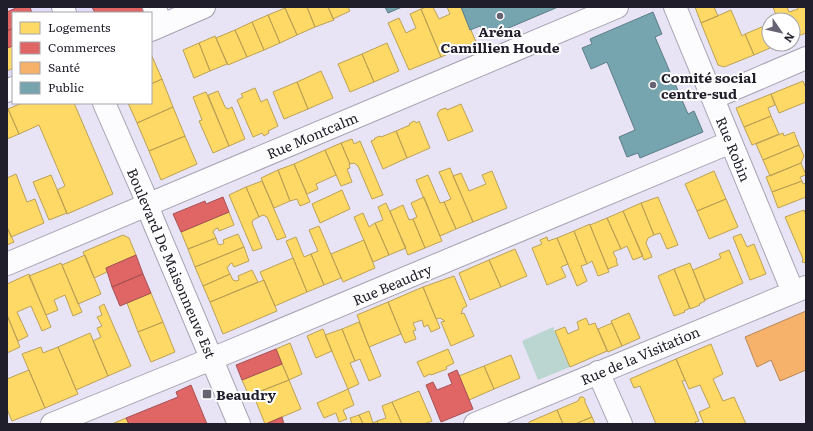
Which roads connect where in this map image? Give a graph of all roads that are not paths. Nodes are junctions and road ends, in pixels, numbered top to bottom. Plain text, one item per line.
1 (204, 7) edge
2 (617, 7) edge
3 (675, 7) edge
4 (156, 20) edge
5 (806, 58) edge
6 (713, 98) junction
7 (104, 104) edge
8 (731, 142) junction
9 (147, 205) junction
10 (7, 264) edge
11 (799, 289) edge
12 (212, 359) junction
13 (598, 372) junction
14 (52, 424) edge
15 (239, 424) edge
16 (475, 424) edge
17 (620, 424) edge

1 - 4 street
2 - 9 street, Rue Montcalm
3 - 6 street, Rue Robin
5 - 6 street
6 - 8 street, Rue Robin
7 - 9 street, Boulevard De Maisonneuve Est
8 - 11 street, Rue Robin
8 - 12 street, Rue Beaudry
9 - 10 street, Rue Montcalm
9 - 12 street, Boulevard De Maisonneuve Est
11 - 13 street, Rue de la Visitation
12 - 14 street, Rue Beaudry
12 - 15 street, Boulevard De Maisonneuve Est
13 - 16 street, Rue de la Visitation
13 - 17 street

